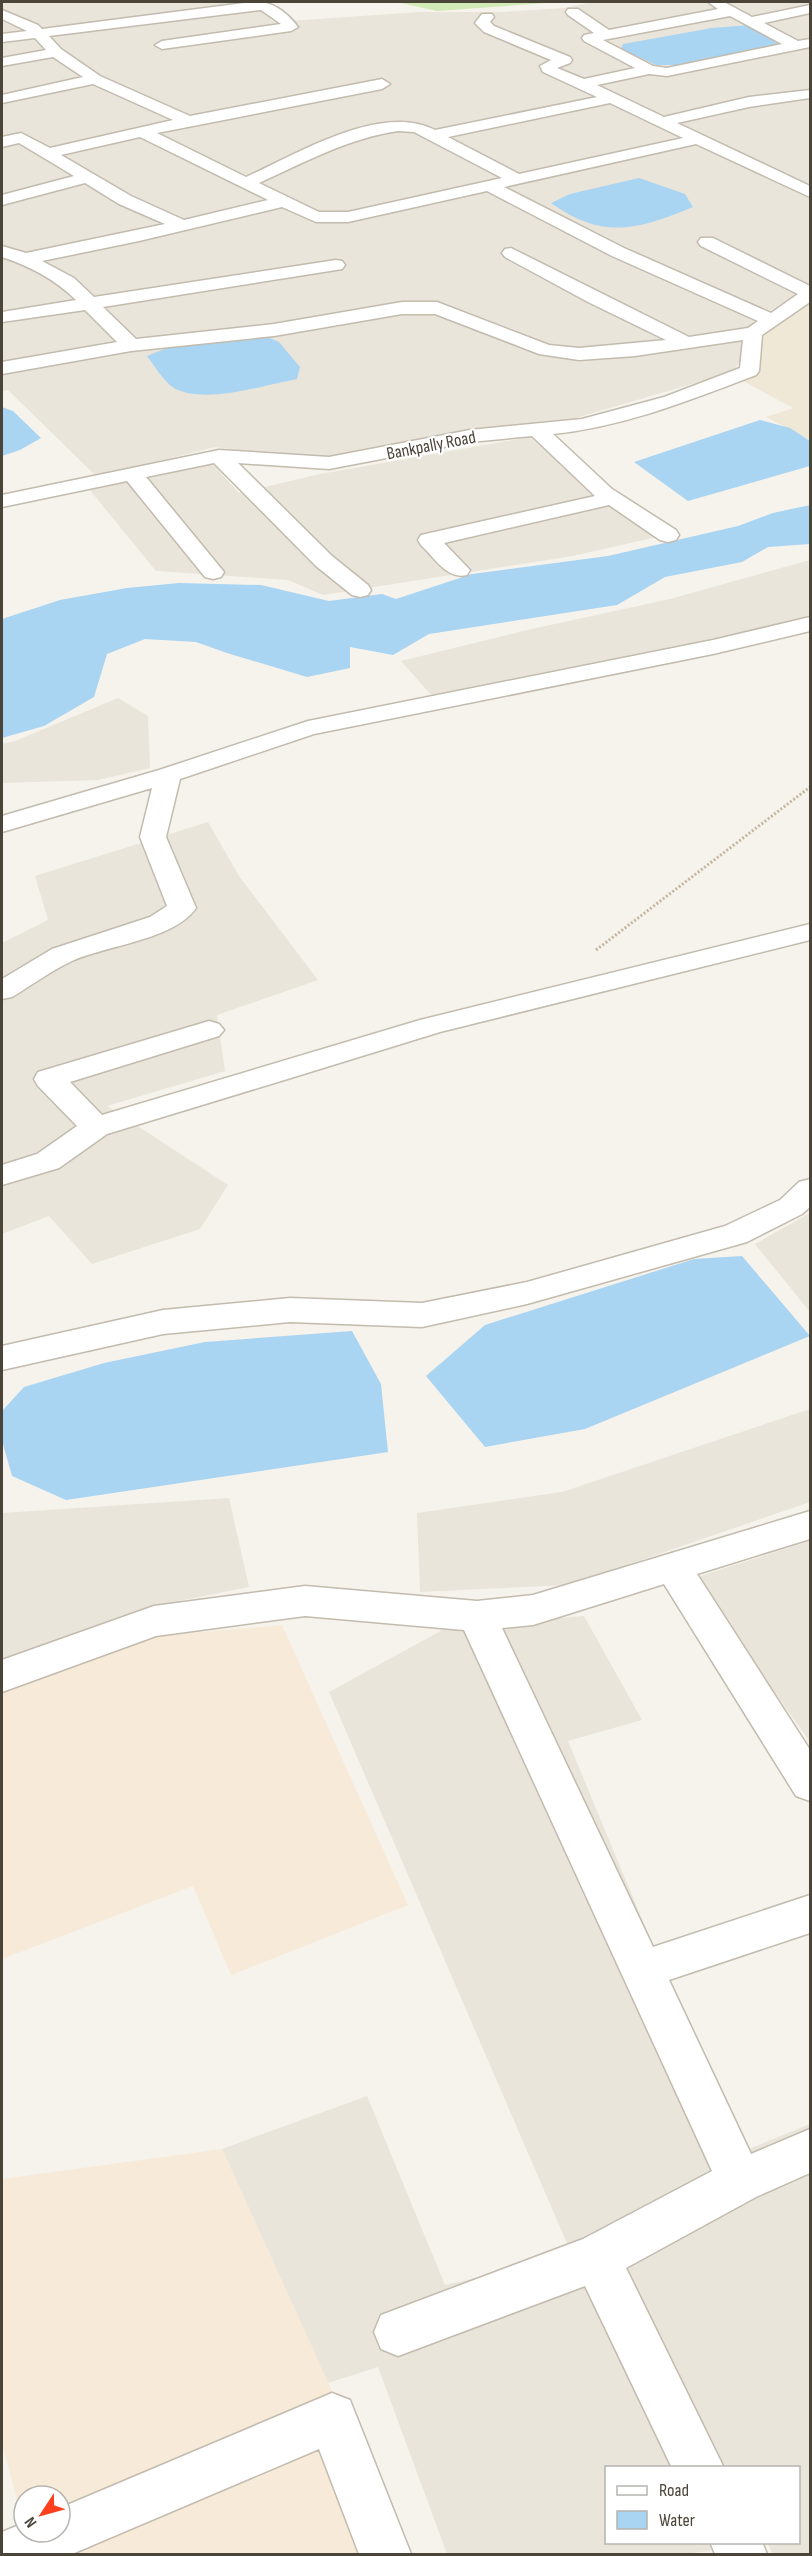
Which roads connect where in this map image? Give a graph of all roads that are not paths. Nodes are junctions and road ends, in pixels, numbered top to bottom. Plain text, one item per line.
1 (716, 2) edge
2 (262, 3) edge
3 (810, 9) edge
4 (732, 11) junction
5 (573, 12) dead end
6 (2, 14) edge
7 (487, 17) dead end
8 (752, 21) junction
9 (37, 32) junction
10 (606, 34) junction
11 (2, 38) edge
12 (162, 45) dead end
13 (803, 45) edge
14 (56, 52) junction
15 (754, 56) junction
16 (2, 62) edge
17 (782, 66) dead end
18 (649, 70) junction
19 (95, 79) junction
20 (382, 84) dead end
21 (582, 84) junction
22 (810, 94) edge
23 (612, 98) junction
24 (2, 99) edge
25 (188, 121) junction
26 (663, 122) junction
27 (2, 129) edge
28 (142, 132) junction
29 (431, 136) junction
30 (21, 138) junction
31 (699, 139) junction
32 (2, 142) edge
33 (46, 154) junction
34 (800, 172) dead end
35 (779, 177) junction
36 (87, 178) junction
37 (517, 179) junction
38 (246, 183) junction
39 (488, 185) junction
40 (810, 192) edge
41 (2, 200) edge
42 (284, 201) junction
43 (183, 226) junction
44 (707, 242) dead end
45 (2, 251) edge
46 (511, 254) dead end
47 (25, 259) junction
48 (336, 265) dead end
49 (810, 294) edge
50 (90, 303) junction
51 (2, 317) edge
52 (772, 320) junction
53 (753, 333) junction
54 (687, 343) junction
55 (131, 345) junction
56 (2, 368) edge
57 (536, 429) junction
58 (219, 456) junction
59 (132, 474) junction
60 (613, 498) junction
61 (2, 501) edge
62 (668, 535) dead end
63 (459, 570) dead end
64 (213, 572) dead end
65 (360, 590) dead end
66 (810, 624) edge
67 (168, 775) junction
68 (2, 824) edge
69 (810, 932) edge
70 (2, 991) edge
71 (209, 1030) dead end
72 (96, 1127) junction
73 (2, 1174) edge
74 (810, 1189) edge
75 (2, 1358) edge
76 (810, 1525) edge
77 (674, 1568) junction
78 (477, 1616) junction
79 (2, 1676) edge
80 (810, 1784) edge
81 (810, 1914) edge
82 (642, 1970) junction
83 (810, 2151) edge
84 (740, 2181) junction
85 (596, 2258) junction
86 (398, 2332) dead end
87 (698, 2466) edge
88 (12, 2554) edge
89 (385, 2554) edge

1 - 4 street
2 - 9 street
2 - 12 street
3 - 8 street
4 - 8 street
4 - 10 street
5 - 10 street
6 - 9 street
7 - 21 street
8 - 13 street
9 - 11 street
9 - 14 street
10 - 18 street
13 - 15 street
14 - 16 street
14 - 19 street
15 - 17 street
15 - 18 street
18 - 21 street
19 - 24 street
19 - 25 street
20 - 25 street
21 - 23 street
22 - 26 street
23 - 26 street
23 - 29 street
25 - 28 street
26 - 31 street
27 - 30 street
28 - 33 street
28 - 38 street
29 - 37 street
29 - 38 street
30 - 32 street
30 - 33 street
31 - 35 street
31 - 37 street
33 - 36 street
34 - 35 street
35 - 40 street
36 - 41 street
36 - 43 street
37 - 39 street
38 - 42 street
39 - 42 street
39 - 52 street
42 - 43 street
43 - 47 street
44 - 49 street
45 - 47 street
46 - 54 street
47 - 50 street
48 - 50 street
49 - 52 street
50 - 51 street
50 - 55 street
52 - 53 street
53 - 54 street
53 - 57 street, Bankpally Road
54 - 55 street
55 - 56 street
57 - 58 street, Bankpally Road
57 - 60 street
58 - 59 street, Bankpally Road
58 - 65 street
59 - 61 street, Bankpally Road
59 - 64 street
60 - 62 street
60 - 63 street
66 - 67 street
67 - 68 street
67 - 70 street
69 - 72 street
71 - 72 street
72 - 73 street
74 - 75 street
76 - 77 street
77 - 78 street
77 - 80 street
78 - 79 street
78 - 82 street
81 - 82 street
82 - 84 street
83 - 84 street
84 - 85 street
85 - 86 street
85 - 87 street
88 - 89 street

